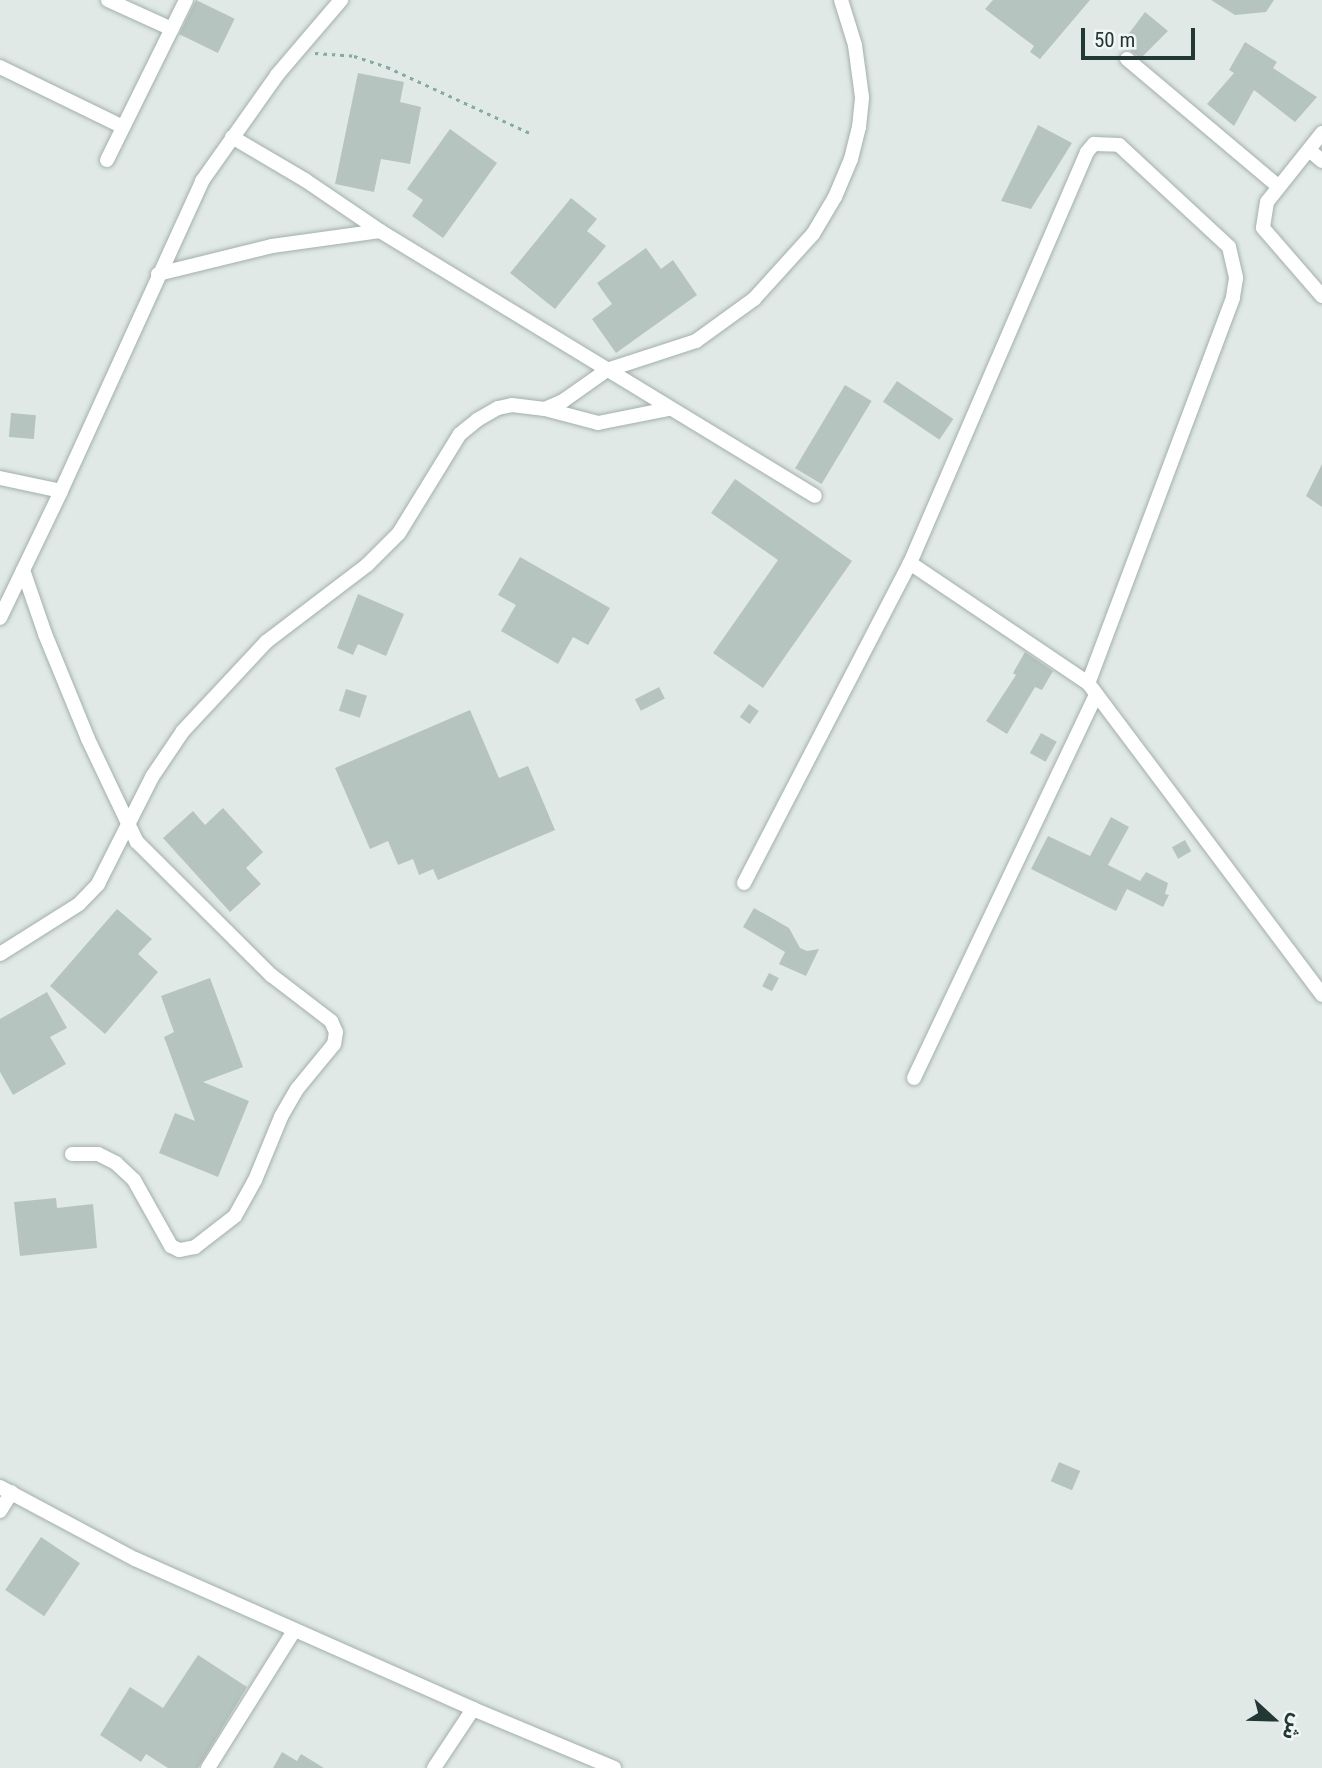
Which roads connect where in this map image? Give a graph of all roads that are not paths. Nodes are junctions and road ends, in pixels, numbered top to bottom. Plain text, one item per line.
1 (108, 0) edge
2 (186, 0) edge
3 (341, 0) edge
4 (841, 0) edge
5 (172, 29) junction
6 (1127, 59) dead end
7 (0, 67) edge
8 (123, 127) junction
9 (1322, 133) edge
10 (232, 137) junction
11 (1309, 150) junction
12 (107, 160) dead end
13 (1322, 161) edge
14 (1278, 186) junction
15 (380, 231) junction
16 (158, 274) junction
17 (1322, 296) edge
18 (607, 370) junction
19 (545, 409) junction
20 (668, 409) junction
21 (0, 478) edge
22 (61, 491) junction
23 (815, 496) dead end
24 (910, 563) junction
25 (23, 570) junction
26 (0, 618) edge
27 (1092, 689) junction
28 (129, 822) junction
29 (744, 883) dead end
30 (0, 954) edge
31 (1322, 995) edge
32 (914, 1078) dead end
33 (72, 1154) dead end
34 (6, 1489) edge
35 (0, 1511) edge
36 (294, 1631) junction
37 (473, 1709) junction
38 (208, 1768) edge
39 (434, 1768) edge
40 (614, 1768) edge

1 - 5 street
2 - 5 street
3 - 10 street
4 - 18 street
5 - 8 street
6 - 14 street
7 - 8 street
8 - 12 street
9 - 11 street
10 - 15 street
10 - 16 street
11 - 13 street
11 - 14 street
14 - 17 street
15 - 16 street
15 - 18 street
16 - 22 street
18 - 19 street
18 - 20 street
19 - 20 street
19 - 28 street
20 - 23 street
21 - 22 street
22 - 25 street
24 - 27 street
24 - 27 street
24 - 29 street
25 - 26 street
25 - 28 street
27 - 31 street
27 - 32 street
28 - 30 street
28 - 33 street
34 - 35 street
34 - 36 street
36 - 37 street
36 - 38 street
37 - 39 street
37 - 40 street

